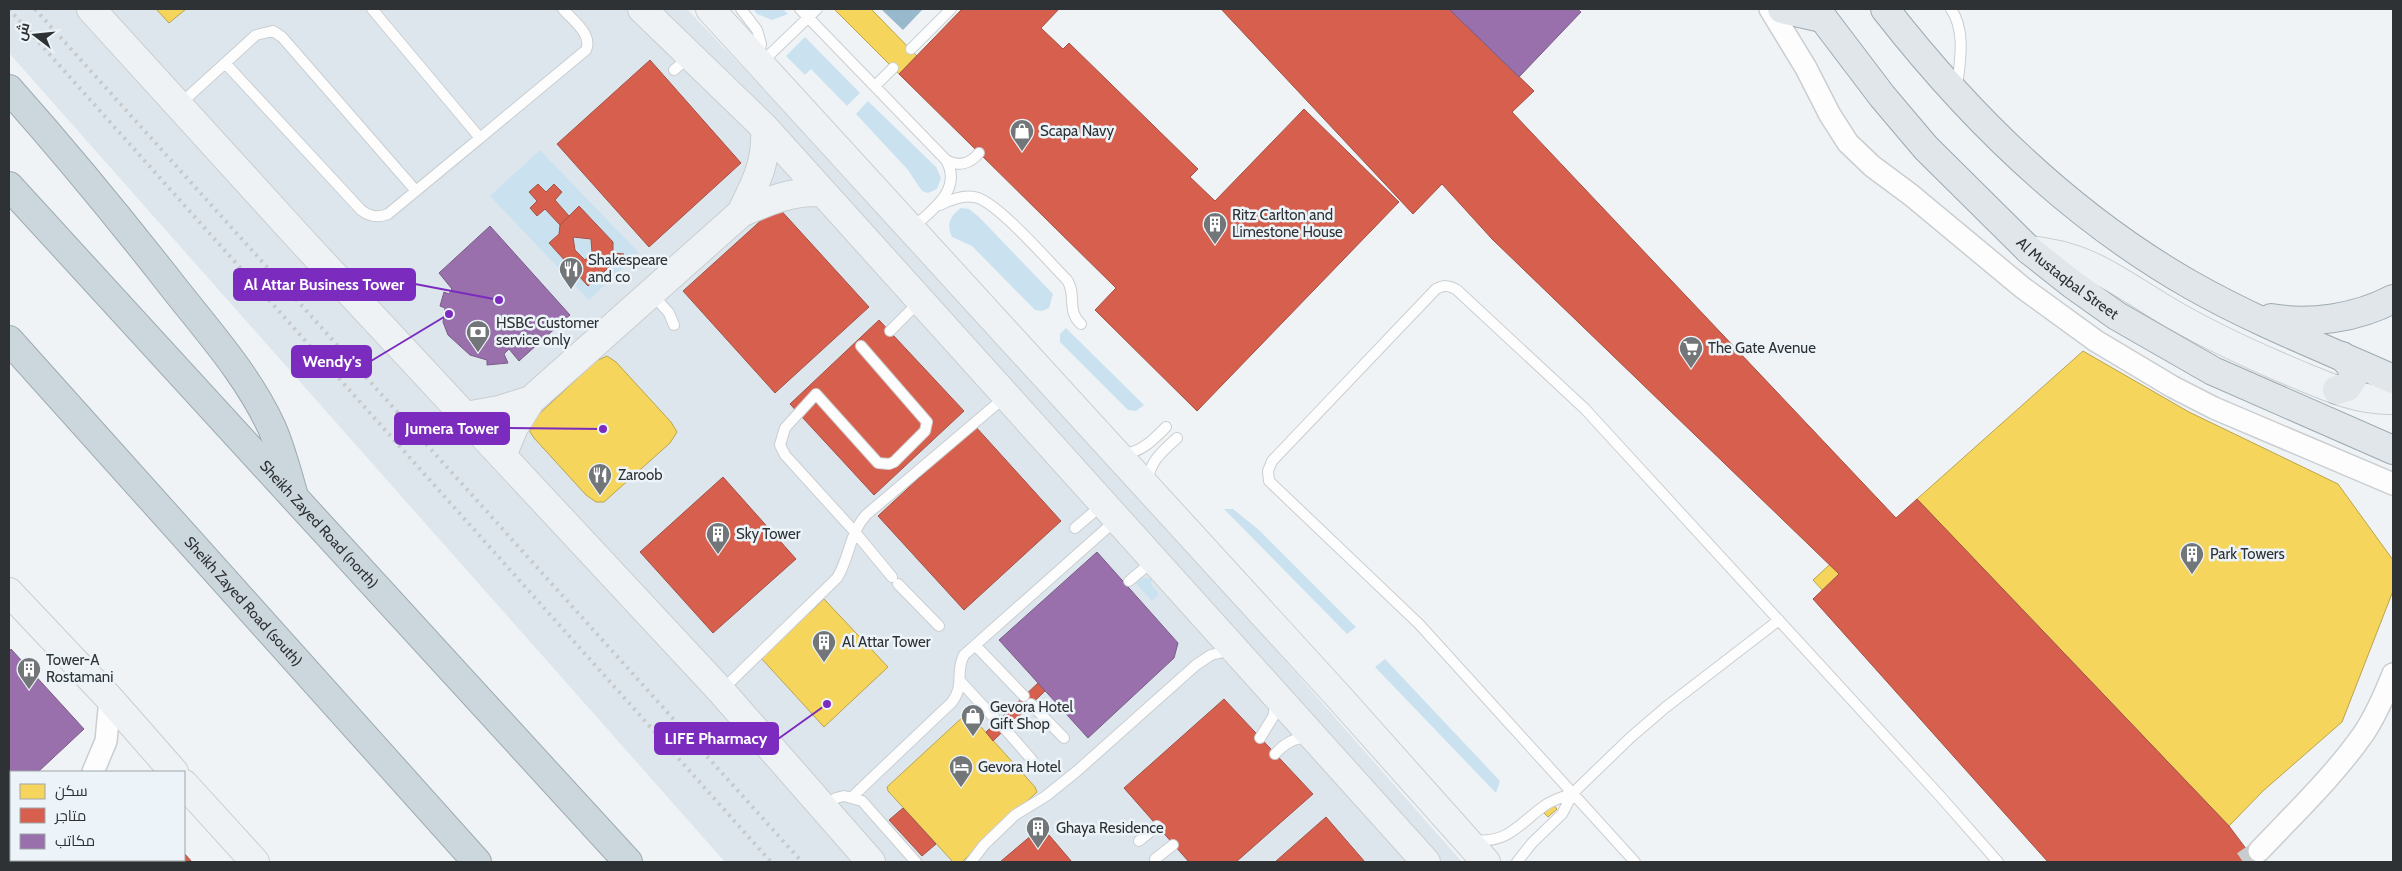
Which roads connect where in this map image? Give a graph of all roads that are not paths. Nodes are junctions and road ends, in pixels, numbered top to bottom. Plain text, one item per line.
1 (91, 9) edge
2 (372, 9) edge
3 (562, 9) edge
4 (642, 9) edge
5 (710, 9) edge
6 (740, 9) edge
7 (800, 9) edge
8 (817, 9) edge
9 (951, 9) edge
10 (1770, 9) edge
11 (1782, 9) edge
12 (1885, 9) edge
13 (1951, 9) edge
14 (1819, 13) edge
15 (808, 18) junction
16 (911, 49) dead end
17 (756, 60) junction
18 (225, 63) junction
19 (893, 68) dead end
20 (875, 86) junction
21 (9, 89) edge
22 (1956, 96) junction
23 (178, 106) junction
24 (765, 128) junction
25 (480, 138) junction
26 (979, 153) dead end
27 (946, 160) junction
28 (9, 186) edge
29 (416, 191) junction
30 (821, 192) junction
31 (937, 206) junction
32 (741, 213) junction
33 (911, 229) junction
34 (2029, 250) junction
35 (2393, 299) edge
36 (920, 302) junction
37 (2245, 313) junction
38 (1081, 324) dead end
39 (890, 331) dead end
40 (9, 340) edge
41 (861, 346) dead end
42 (2342, 356) junction
43 (2393, 379) edge
44 (2337, 390) junction
45 (1006, 397) junction
46 (531, 400) junction
47 (2393, 400) edge
48 (466, 416) junction
49 (1166, 427) dead end
50 (1177, 438) dead end
51 (2393, 450) edge
52 (1115, 454) junction
53 (502, 456) junction
54 (2393, 484) edge
55 (1148, 490) junction
56 (295, 500) junction
57 (1109, 512) junction
58 (1076, 528) dead end
59 (854, 530) junction
60 (1153, 561) junction
61 (1129, 581) dead end
62 (9, 592) edge
63 (1779, 620) junction
64 (939, 626) dead end
65 (975, 645) junction
66 (1234, 650) junction
67 (2393, 674) edge
68 (961, 682) junction
69 (721, 691) junction
70 (1024, 696) dead end
71 (1277, 696) junction
72 (110, 699) junction
73 (1031, 704) dead end
74 (997, 721) dead end
75 (1005, 729) dead end
76 (1064, 738) dead end
77 (1260, 738) dead end
78 (1315, 738) junction
79 (1275, 754) dead end
80 (1032, 760) dead end
81 (92, 771) edge
82 (173, 771) edge
83 (186, 789) edge
84 (1573, 793) junction
85 (852, 797) junction
86 (824, 807) junction
87 (1157, 826) dead end
88 (1464, 839) junction
89 (1140, 841) dead end
90 (1173, 844) dead end
91 (2259, 851) tunnel mouth
92 (1156, 859) dead end
93 (256, 862) edge
94 (477, 862) edge
95 (628, 862) edge
96 (871, 862) edge
97 (916, 862) edge
98 (971, 862) edge
99 (1426, 862) edge
100 (1486, 862) edge
101 (1518, 862) edge
102 (1636, 862) edge
103 (1998, 862) edge

1 - 23 street
2 - 25 lane
3 - 25 lane
4 - 24 street
5 - 17 street
6 - 17 lane
7 - 15 lane
8 - 15 lane
9 - 16 lane
10 - 54 street
11 - 14 main road
12 - 22 main road
13 - 22 lane
14 - 34 main road, Al Mustaqbal Street
15 - 17 lane
15 - 20 lane
17 - 33 street
18 - 23 lane
18 - 29 lane
18 - 29 lane
19 - 20 lane
20 - 27 lane
21 - 56 highway
22 - 37 main road
23 - 48 street
24 - 30 street
24 - 32 street
25 - 29 lane
26 - 27 lane
27 - 31 lane
28 - 56 highway, Sheikh Zayed Road (north)
30 - 32 street
30 - 36 street
31 - 33 lane
31 - 38 lane
32 - 46 street
33 - 52 street
34 - 44 street
34 - 51 main road, Al Mustaqbal Street
35 - 37 main road
36 - 39 lane
36 - 45 street
37 - 42 main road
40 - 94 highway, Sheikh Zayed Road (south)
41 - 59 lane
42 - 43 main road
42 - 44 main road
44 - 47 street
45 - 57 street
45 - 59 lane
46 - 48 street
46 - 53 street
48 - 53 street
49 - 52 lane
50 - 55 lane
52 - 55 street
53 - 69 street
55 - 88 street
56 - 95 highway, Sheikh Zayed Road (north)
57 - 58 lane
57 - 60 street
57 - 65 lane
59 - 64 lane
59 - 69 lane
60 - 61 lane
60 - 66 street
62 - 72 street
63 - 84 lane
63 - 84 lane
63 - 103 lane
65 - 68 lane
65 - 70 lane
66 - 71 street
66 - 98 lane
67 - 91 street
68 - 74 lane
68 - 85 lane
69 - 86 street
71 - 77 lane
71 - 78 street
72 - 81 street
72 - 82 street
73 - 76 lane
75 - 80 lane
78 - 79 lane
78 - 99 street
83 - 93 street
84 - 88 lane
84 - 101 lane
84 - 102 lane
85 - 86 lane
85 - 97 lane
86 - 96 street
87 - 89 lane
88 - 100 street
90 - 92 lane

